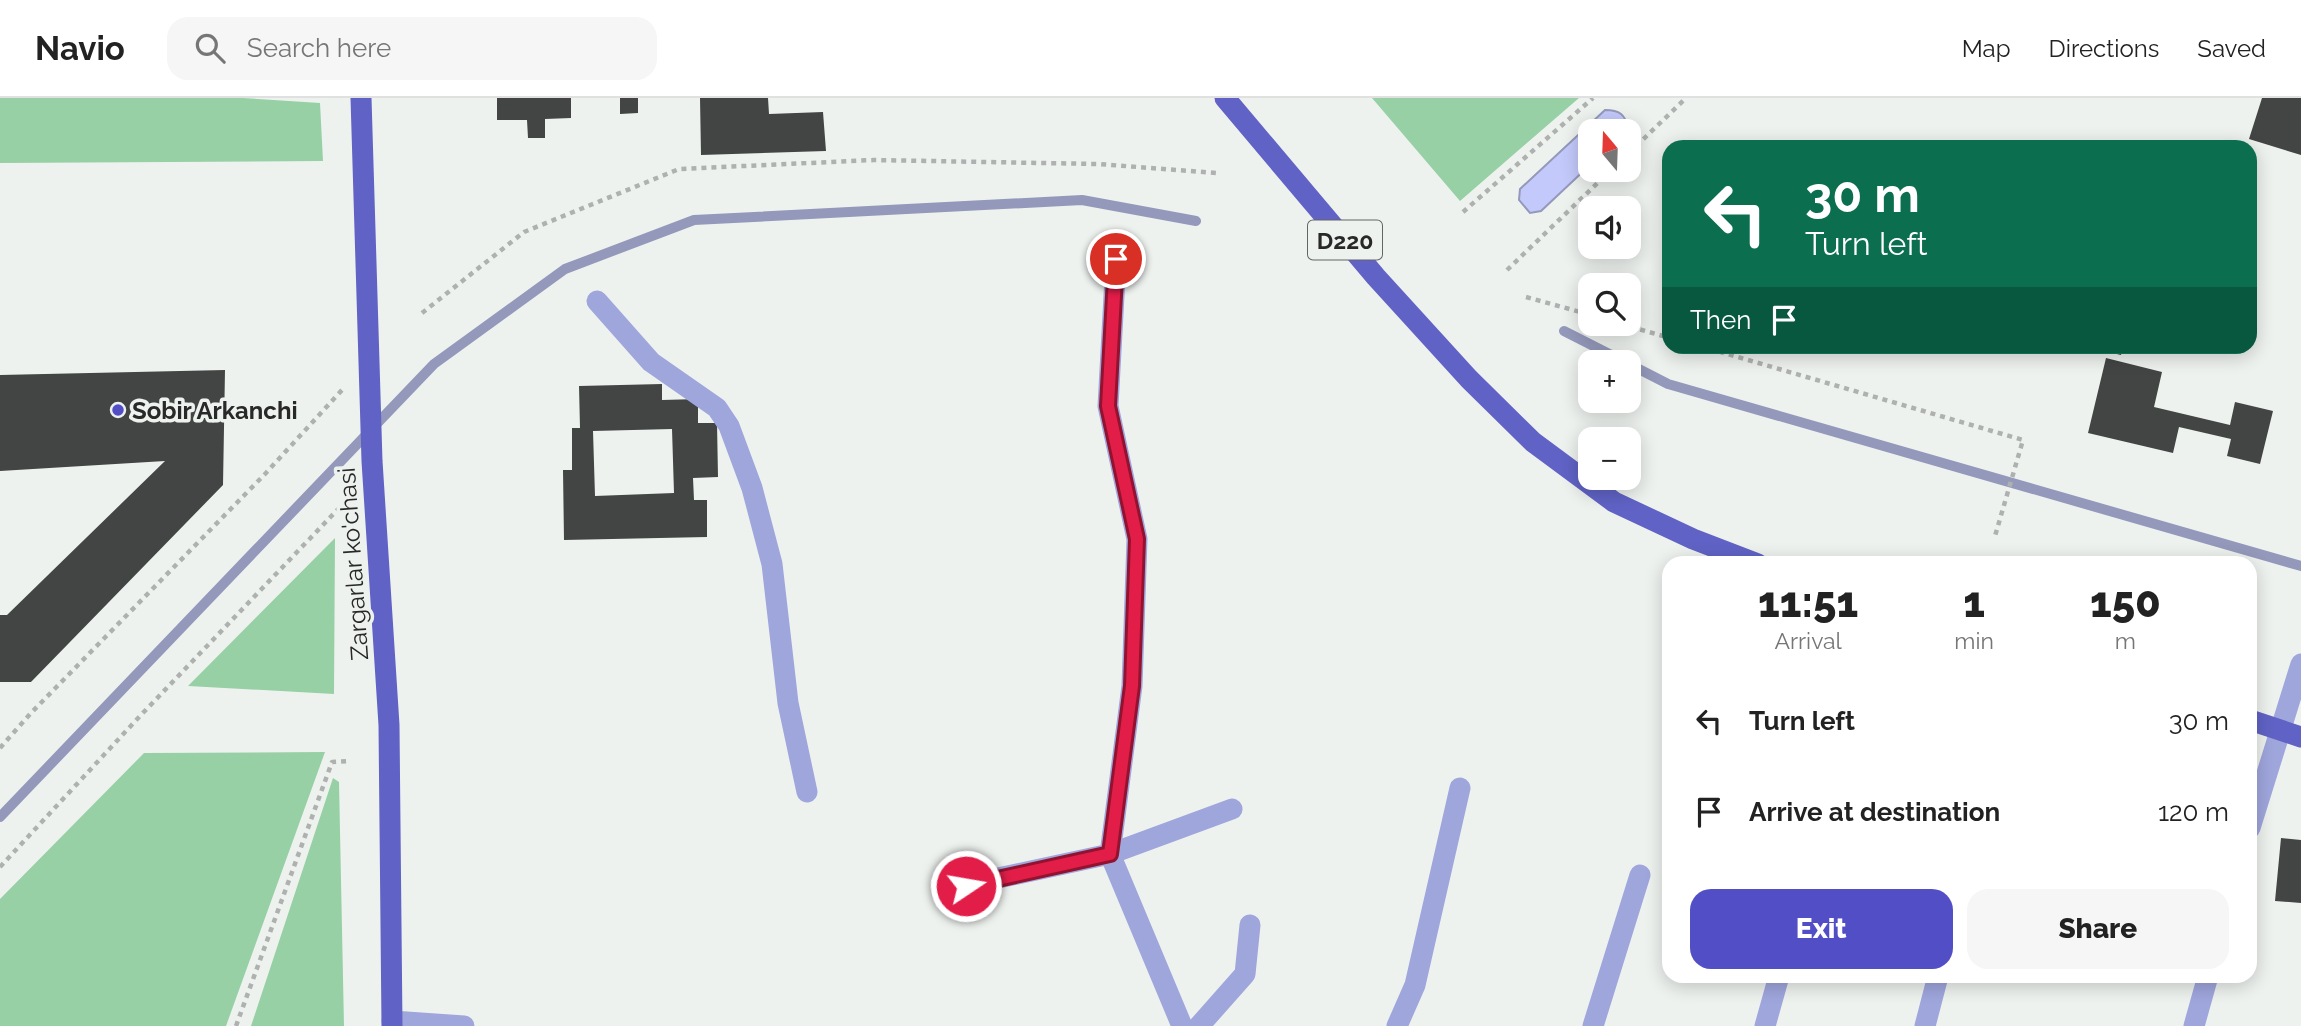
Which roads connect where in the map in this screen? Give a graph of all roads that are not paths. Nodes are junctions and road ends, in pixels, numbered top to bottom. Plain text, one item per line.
1 (360, 98) edge
2 (1225, 98) edge
3 (1116, 259) dead end
4 (597, 301) dead end
5 (1737, 556) edge
6 (2301, 664) edge
7 (2257, 722) edge
8 (2280, 729) junction
9 (2301, 737) edge
10 (1460, 788) dead end
11 (807, 792) dead end
12 (2257, 805) edge
13 (1232, 809) dead end
14 (1110, 854) junction
15 (1640, 875) dead end
16 (966, 886) dead end
17 (1250, 925) dead end
18 (1777, 983) edge
19 (1936, 983) edge
20 (2206, 983) edge
21 (392, 1023) edge
22 (464, 1026) edge
23 (1182, 1026) edge
24 (1199, 1026) edge
25 (1396, 1026) edge
26 (1593, 1026) edge
27 (1765, 1026) edge
28 (1926, 1026) edge
29 (2194, 1026) edge

1 - 21 main road, Zargarlar ko'chasi
2 - 5 main road, D220
3 - 14 street
4 - 11 street
6 - 8 street
7 - 8 main road
8 - 9 main road
8 - 12 street
10 - 25 street
13 - 14 street
14 - 16 street
14 - 23 street
15 - 26 street
17 - 24 street
18 - 27 street
19 - 28 street
20 - 29 street
21 - 22 street

